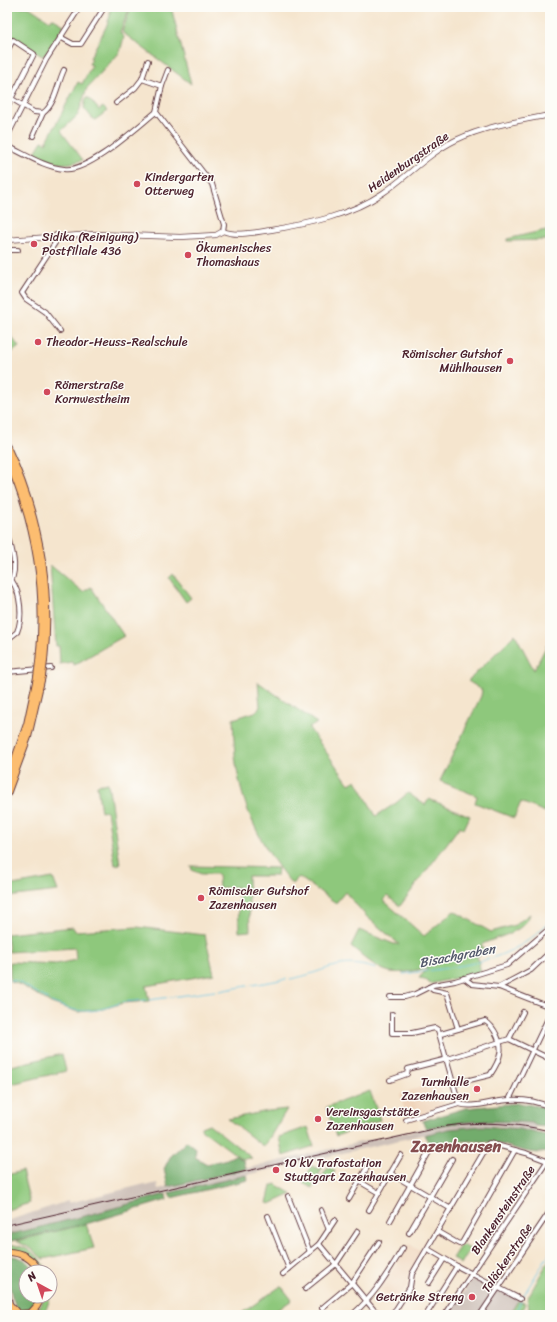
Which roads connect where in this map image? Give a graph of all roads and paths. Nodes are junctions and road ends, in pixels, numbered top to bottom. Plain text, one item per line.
1 (80, 7) edge
2 (102, 11) dead end
3 (60, 37) junction
4 (7, 51) edge
5 (148, 61) dead end
6 (64, 70) dead end
7 (168, 70) dead end
8 (142, 79) junction
9 (162, 86) junction
10 (7, 96) edge
11 (12, 99) junction
12 (116, 103) dead end
13 (23, 106) junction
14 (7, 107) edge
15 (156, 112) junction
16 (43, 113) junction
17 (550, 115) edge
18 (33, 136) dead end
19 (7, 137) edge
20 (7, 146) edge
21 (223, 231) junction
22 (56, 235) junction
23 (7, 240) edge
24 (7, 250) edge
25 (18, 250) dead end
26 (60, 331) dead end
27 (7, 447) edge
28 (7, 459) edge
29 (7, 531) edge
30 (13, 554) junction
31 (7, 556) edge
32 (12, 581) junction
33 (7, 586) edge
34 (7, 640) edge
35 (42, 661) junction
36 (51, 668) dead end
37 (7, 672) edge
38 (40, 676) junction
39 (7, 782) edge
40 (7, 794) edge
41 (550, 928) edge
42 (550, 952) edge
43 (464, 978) junction
44 (429, 987) junction
45 (499, 987) junction
46 (390, 997) dead end
47 (550, 1007) edge
48 (523, 1012) dead end
49 (392, 1014) dead end
50 (550, 1014) edge
51 (458, 1029) junction
52 (441, 1034) junction
53 (509, 1039) junction
54 (499, 1042) junction
55 (533, 1050) junction
56 (446, 1059) junction
57 (550, 1059) edge
58 (390, 1080) dead end
59 (453, 1084) junction
60 (510, 1100) junction
61 (459, 1104) junction
62 (550, 1106) edge
63 (406, 1120) dead end
64 (516, 1150) junction
65 (428, 1152) dead end
66 (401, 1155) dead end
67 (452, 1159) dead end
68 (547, 1161) edge
69 (369, 1164) dead end
70 (550, 1168) edge
71 (390, 1173) junction
72 (358, 1181) junction
73 (410, 1185) junction
74 (379, 1193) junction
75 (288, 1196) dead end
76 (430, 1197) junction
77 (349, 1199) dead end
78 (451, 1209) junction
79 (320, 1210) dead end
80 (369, 1210) dead end
81 (550, 1211) edge
82 (268, 1216) dead end
83 (335, 1220) dead end
84 (390, 1221) dead end
85 (329, 1230) junction
86 (358, 1231) dead end
87 (438, 1232) junction
88 (409, 1233) dead end
89 (379, 1242) dead end
90 (319, 1244) junction
91 (404, 1248) dead end
92 (428, 1248) junction
93 (7, 1252) edge
94 (310, 1252) junction
95 (444, 1258) junction
96 (35, 1264) edge
97 (336, 1264) junction
98 (457, 1266) junction
99 (289, 1269) junction
100 (283, 1274) dead end
101 (472, 1274) junction
102 (352, 1283) junction
103 (429, 1283) dead end
104 (305, 1289) dead end
105 (499, 1289) junction
106 (7, 1292) edge
107 (520, 1299) dead end
108 (368, 1302) junction
109 (9, 1304) junction
110 (38, 1304) edge
111 (322, 1308) dead end
112 (30, 1314) edge
113 (11, 1315) edge
114 (352, 1315) edge
115 (384, 1315) edge
116 (426, 1315) edge
117 (444, 1315) edge
118 (480, 1315) edge

1 - 3 street
2 - 3 street
3 - 13 street
4 - 11 street
5 - 8 street
6 - 16 street
7 - 9 street
8 - 9 street
8 - 12 street
9 - 15 street
10 - 11 street
11 - 13 street
11 - 14 street
13 - 16 street
13 - 19 street
15 - 20 street
15 - 21 street
16 - 18 street
17 - 21 street, Heidenburgstraße
21 - 22 street
22 - 23 street
22 - 26 street
24 - 25 street
27 - 35 highway
28 - 35 highway
29 - 30 street
30 - 31 street
30 - 32 street
32 - 33 street
32 - 34 street
35 - 38 highway, bridge
36 - 37 street
38 - 39 highway
38 - 40 highway
41 - 43 street
42 - 45 street
43 - 44 street
43 - 45 street
44 - 46 street
44 - 51 street
45 - 47 street
48 - 53 street
49 - 52 street
50 - 55 street
51 - 52 street
51 - 54 street
52 - 56 street
53 - 54 street
53 - 55 street
54 - 56 street
54 - 59 street
55 - 57 street
55 - 60 street
56 - 58 street
56 - 59 street
59 - 61 street
60 - 61 street
60 - 62 street
61 - 63 street
64 - 68 street
64 - 78 street
64 - 87 street
65 - 73 street
66 - 71 street
67 - 76 street
68 - 70 street
68 - 101 street, Blankensteinstraße
69 - 72 street
71 - 73 street
71 - 74 street
72 - 74 street
72 - 77 street
73 - 76 street
73 - 84 street
74 - 80 street
75 - 94 street
76 - 78 street
76 - 88 street
78 - 87 street
79 - 85 street
81 - 105 street, Taläckerstraße
82 - 99 street
83 - 85 street
85 - 90 street
86 - 97 street
87 - 92 street
89 - 102 street
90 - 94 street
90 - 97 street
91 - 108 street
92 - 95 street
92 - 115 street
93 - 96 highway
94 - 99 street
95 - 98 street
95 - 103 street
97 - 102 street
97 - 104 street
98 - 101 street
98 - 116 street
99 - 100 street
101 - 105 street
101 - 117 street, Blankensteinstraße
102 - 108 street
102 - 111 street
105 - 107 street
105 - 118 street, Taläckerstraße
106 - 109 main road
108 - 114 street
108 - 115 street
109 - 112 highway
109 - 113 main road
110 - 112 highway

